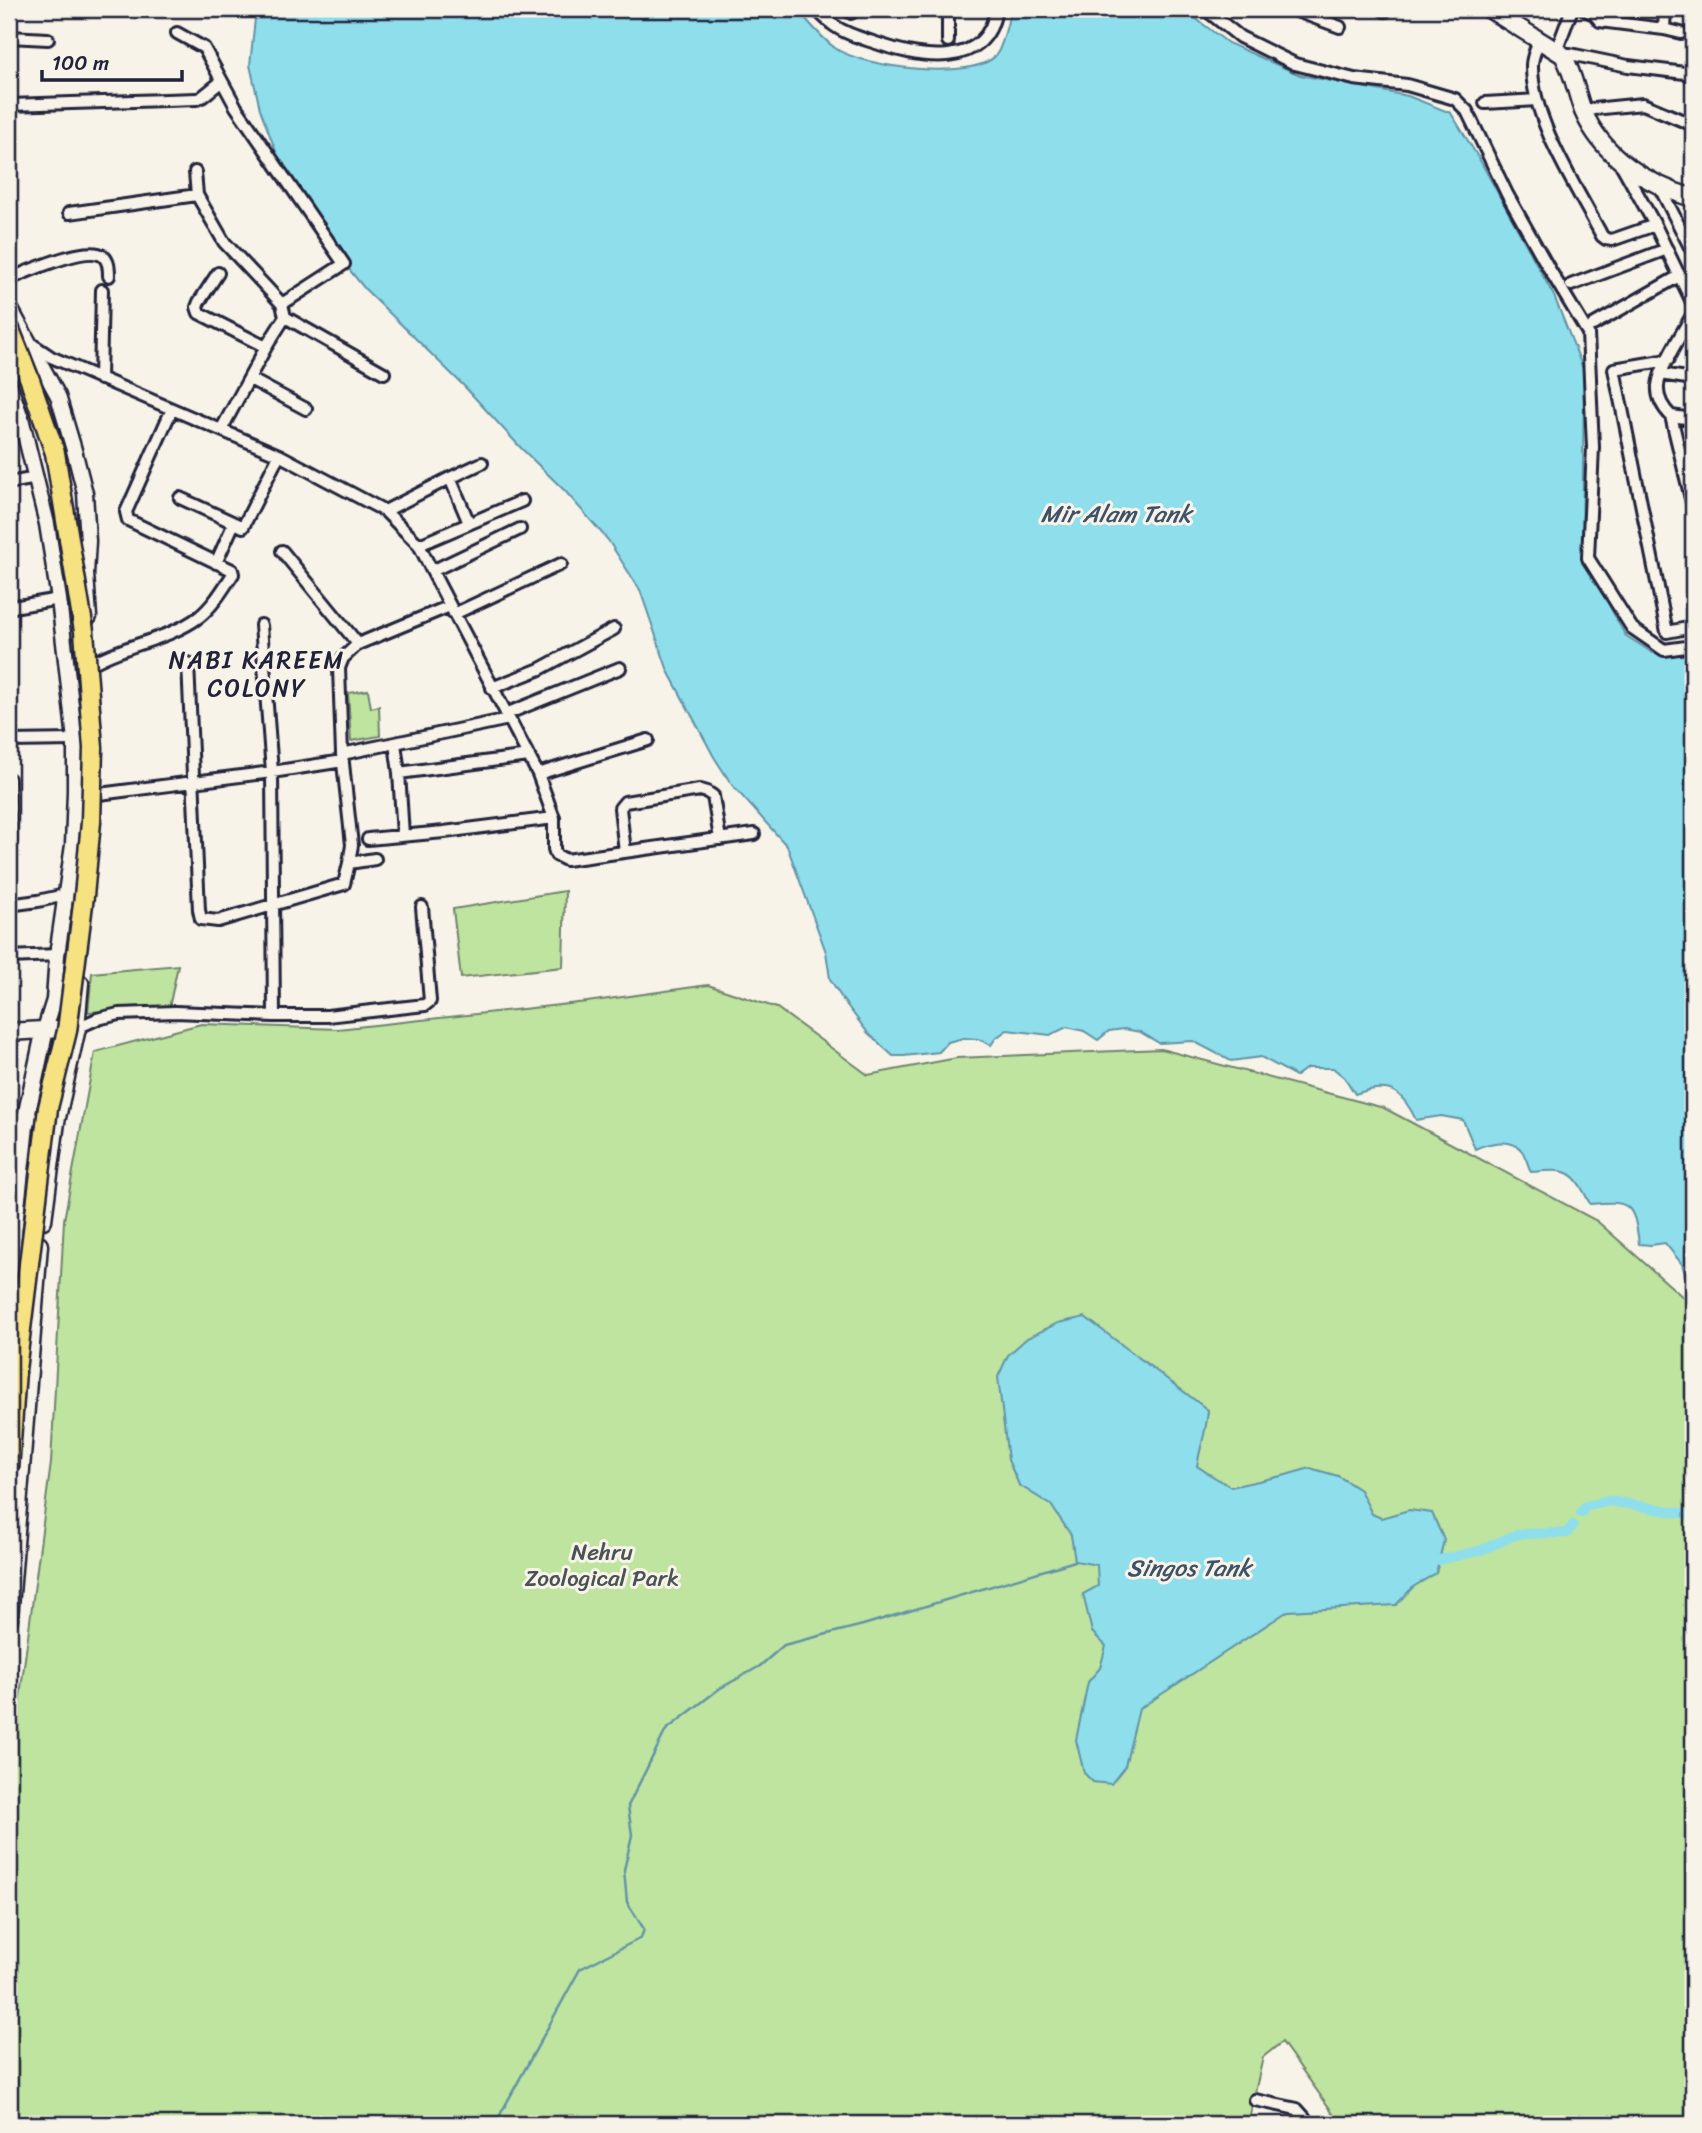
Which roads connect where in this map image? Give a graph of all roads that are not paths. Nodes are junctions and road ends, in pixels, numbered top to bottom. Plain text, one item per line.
1 (816, 9) edge
2 (948, 9) edge
3 (996, 9) edge
4 (1205, 9) edge
5 (1291, 9) edge
6 (1329, 9) edge
7 (1489, 9) edge
8 (1572, 9) edge
9 (1665, 9) edge
10 (1591, 10) edge
11 (1325, 21) junction
12 (1340, 27) dead end
13 (1664, 29) junction
14 (177, 33) dead end
15 (1681, 33) dead end
16 (9, 37) edge
17 (48, 39) dead end
18 (1539, 39) junction
19 (948, 41) dead end
20 (1560, 52) junction
21 (1693, 74) edge
22 (222, 81) junction
23 (1537, 100) junction
24 (1485, 103) dead end
25 (9, 105) edge
26 (1583, 110) junction
27 (1693, 125) edge
28 (1620, 161) junction
29 (195, 173) dead end
30 (1659, 186) junction
31 (197, 195) junction
32 (1693, 198) edge
33 (69, 213) dead end
34 (1655, 225) junction
35 (1667, 249) junction
36 (1693, 253) edge
37 (218, 273) dead end
38 (1681, 275) junction
39 (109, 276) dead end
40 (9, 279) edge
41 (1571, 285) dead end
42 (102, 290) dead end
43 (282, 304) junction
44 (1693, 304) edge
45 (9, 306) edge
46 (1693, 314) edge
47 (285, 317) junction
48 (1593, 325) dead end
49 (9, 327) edge
50 (29, 342) junction
51 (266, 347) junction
52 (9, 349) edge
53 (1668, 360) junction
54 (384, 373) dead end
55 (1661, 374) junction
56 (100, 379) junction
57 (250, 379) junction
58 (1693, 379) edge
59 (9, 388) edge
60 (172, 409) junction
61 (306, 409) dead end
62 (1671, 416) junction
63 (1693, 419) edge
64 (221, 430) junction
65 (279, 455) junction
66 (482, 463) dead end
67 (37, 478) junction
68 (450, 478) junction
69 (9, 483) edge
70 (180, 498) dead end
71 (522, 501) dead end
72 (1693, 508) edge
73 (384, 511) junction
74 (234, 523) junction
75 (469, 523) junction
76 (520, 529) dead end
77 (419, 545) junction
78 (282, 551) dead end
79 (216, 563) junction
80 (561, 564) dead end
81 (432, 571) junction
82 (59, 599) junction
83 (9, 610) edge
84 (452, 610) junction
85 (261, 625) dead end
86 (1693, 627) edge
87 (614, 629) dead end
88 (358, 644) junction
89 (1693, 646) edge
90 (93, 663) junction
91 (188, 663) dead end
92 (620, 667) dead end
93 (492, 688) junction
94 (508, 717) junction
95 (75, 740) junction
96 (648, 740) dead end
97 (9, 741) edge
98 (395, 743) junction
99 (529, 756) junction
100 (342, 757) junction
101 (272, 772) junction
102 (399, 773) junction
103 (538, 774) junction
104 (9, 779) edge
105 (193, 782) junction
106 (75, 791) junction
107 (99, 794) junction
108 (554, 818) junction
109 (754, 834) dead end
110 (403, 835) junction
111 (368, 839) dead end
112 (720, 839) junction
113 (10, 846) edge
114 (625, 852) junction
115 (375, 859) dead end
116 (349, 863) junction
117 (65, 895) junction
118 (274, 903) junction
119 (9, 905) edge
120 (422, 907) dead end
121 (57, 955) junction
122 (9, 957) edge
123 (274, 1016) junction
124 (77, 1028) junction
125 (46, 1029) junction
126 (9, 1032) edge
127 (26, 1117) junction
128 (9, 1119) edge
129 (56, 1122) junction
130 (9, 1271) edge
131 (9, 1367) edge
132 (9, 1470) edge
133 (12, 1532) edge
134 (9, 1619) edge
135 (1255, 2101) dead end
136 (1305, 2124) edge

1 - 3 street
2 - 19 street
4 - 89 street
5 - 11 street
6 - 11 street
7 - 18 main road
8 - 20 street
9 - 13 street
10 - 13 street
11 - 12 street
13 - 15 street
14 - 22 street
16 - 17 street
18 - 20 main road
18 - 23 street
20 - 21 street
20 - 26 main road
22 - 25 street
22 - 43 street
23 - 24 street
23 - 34 street
26 - 27 street
26 - 28 main road
28 - 30 main road
28 - 34 street
29 - 31 street
30 - 32 main road
30 - 36 street
31 - 33 street
31 - 43 street
34 - 35 street
35 - 38 street
35 - 41 street
37 - 51 street
38 - 44 street
38 - 48 street
39 - 40 street
42 - 56 street
43 - 47 street
45 - 50 street
46 - 53 street
47 - 51 street
47 - 54 street
49 - 132 highway, bridge
50 - 52 street
50 - 56 street
50 - 90 street
51 - 57 street
52 - 131 highway
53 - 55 street
53 - 86 street
55 - 58 street
55 - 62 street
56 - 60 street
57 - 61 street
57 - 64 street
59 - 67 street
60 - 64 street
60 - 79 street
62 - 63 street
62 - 72 street
64 - 65 street
65 - 73 street
65 - 74 street
66 - 68 street
67 - 69 street
67 - 82 street
68 - 73 street
68 - 75 street
70 - 74 street
71 - 75 street
73 - 77 street
74 - 79 street
75 - 77 street
76 - 81 street
77 - 81 street
78 - 88 street
79 - 90 street
80 - 84 street
81 - 84 street
82 - 83 street
82 - 95 street
84 - 88 street
84 - 93 street
85 - 101 street
87 - 93 street
88 - 100 street
90 - 107 street
91 - 105 street
92 - 94 street
93 - 94 street
94 - 98 street
94 - 99 street
95 - 97 street
95 - 106 street
96 - 103 street
98 - 100 street
98 - 102 street
99 - 102 street
99 - 103 street
100 - 101 street
100 - 116 street
101 - 105 street
101 - 118 street
102 - 110 street
103 - 108 street
104 - 113 street
105 - 107 street
105 - 118 street
106 - 107 street
106 - 117 street
107 - 124 street
108 - 110 street
108 - 114 street
109 - 112 street
110 - 111 street
112 - 114 street
112 - 114 street
115 - 116 street
116 - 118 street
117 - 119 street
117 - 121 street
118 - 123 street
120 - 123 street
121 - 122 street
121 - 125 street
123 - 124 street
124 - 125 main road
124 - 129 main road
125 - 126 main road
125 - 127 main road
127 - 128 street
127 - 129 street
127 - 130 main road
129 - 133 main road
133 - 134 main road
135 - 136 street

